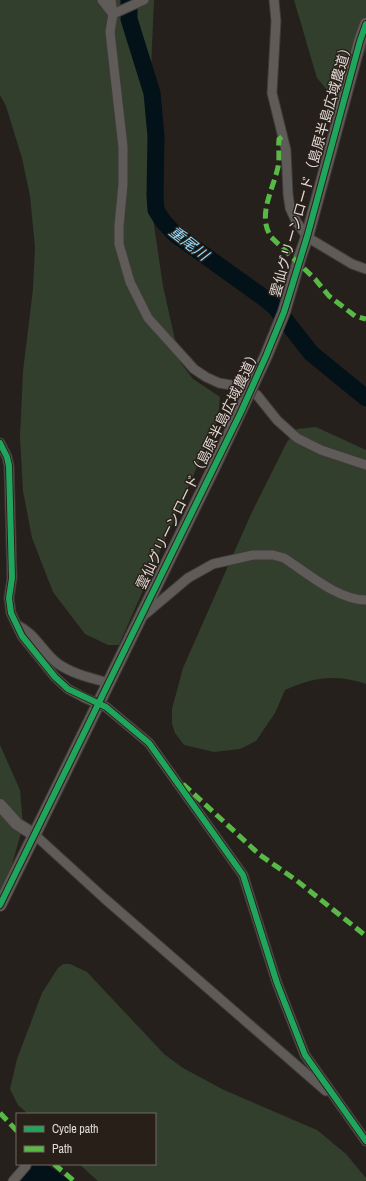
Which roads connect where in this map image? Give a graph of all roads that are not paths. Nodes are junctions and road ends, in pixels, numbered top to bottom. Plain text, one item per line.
1 (102, 0) edge
2 (111, 0) edge
3 (274, 0) edge
4 (140, 2) edge
5 (113, 14) junction
6 (366, 24) edge
7 (307, 237) junction
8 (366, 269) edge
9 (0, 442) edge
10 (366, 465) edge
11 (4, 597) edge
12 (366, 600) edge
13 (139, 620) junction
14 (17, 625) junction
15 (109, 683) junction
16 (0, 805) edge
17 (35, 834) junction
18 (0, 905) edge
19 (336, 1100) junction
20 (366, 1142) edge
21 (26, 1166) dead end
22 (13, 1181) edge

1 - 5 street
2 - 5 street
3 - 7 street
4 - 5 street
5 - 10 street
6 - 7 street, 雲仙グリーンロード（島原半島広域農道）
7 - 8 street
7 - 13 street, 雲仙グリーンロード（島原半島広域農道）, bridge
9 - 11 street
11 - 14 street
12 - 13 street
13 - 15 street, 雲仙グリーンロード（島原半島広域農道）
14 - 15 street
14 - 19 street, bridge
15 - 17 street, 雲仙グリーンロード（島原半島広域農道）
16 - 17 street
17 - 18 street, 雲仙グリーンロード（島原半島広域農道）
17 - 19 street
19 - 20 street
21 - 22 street

